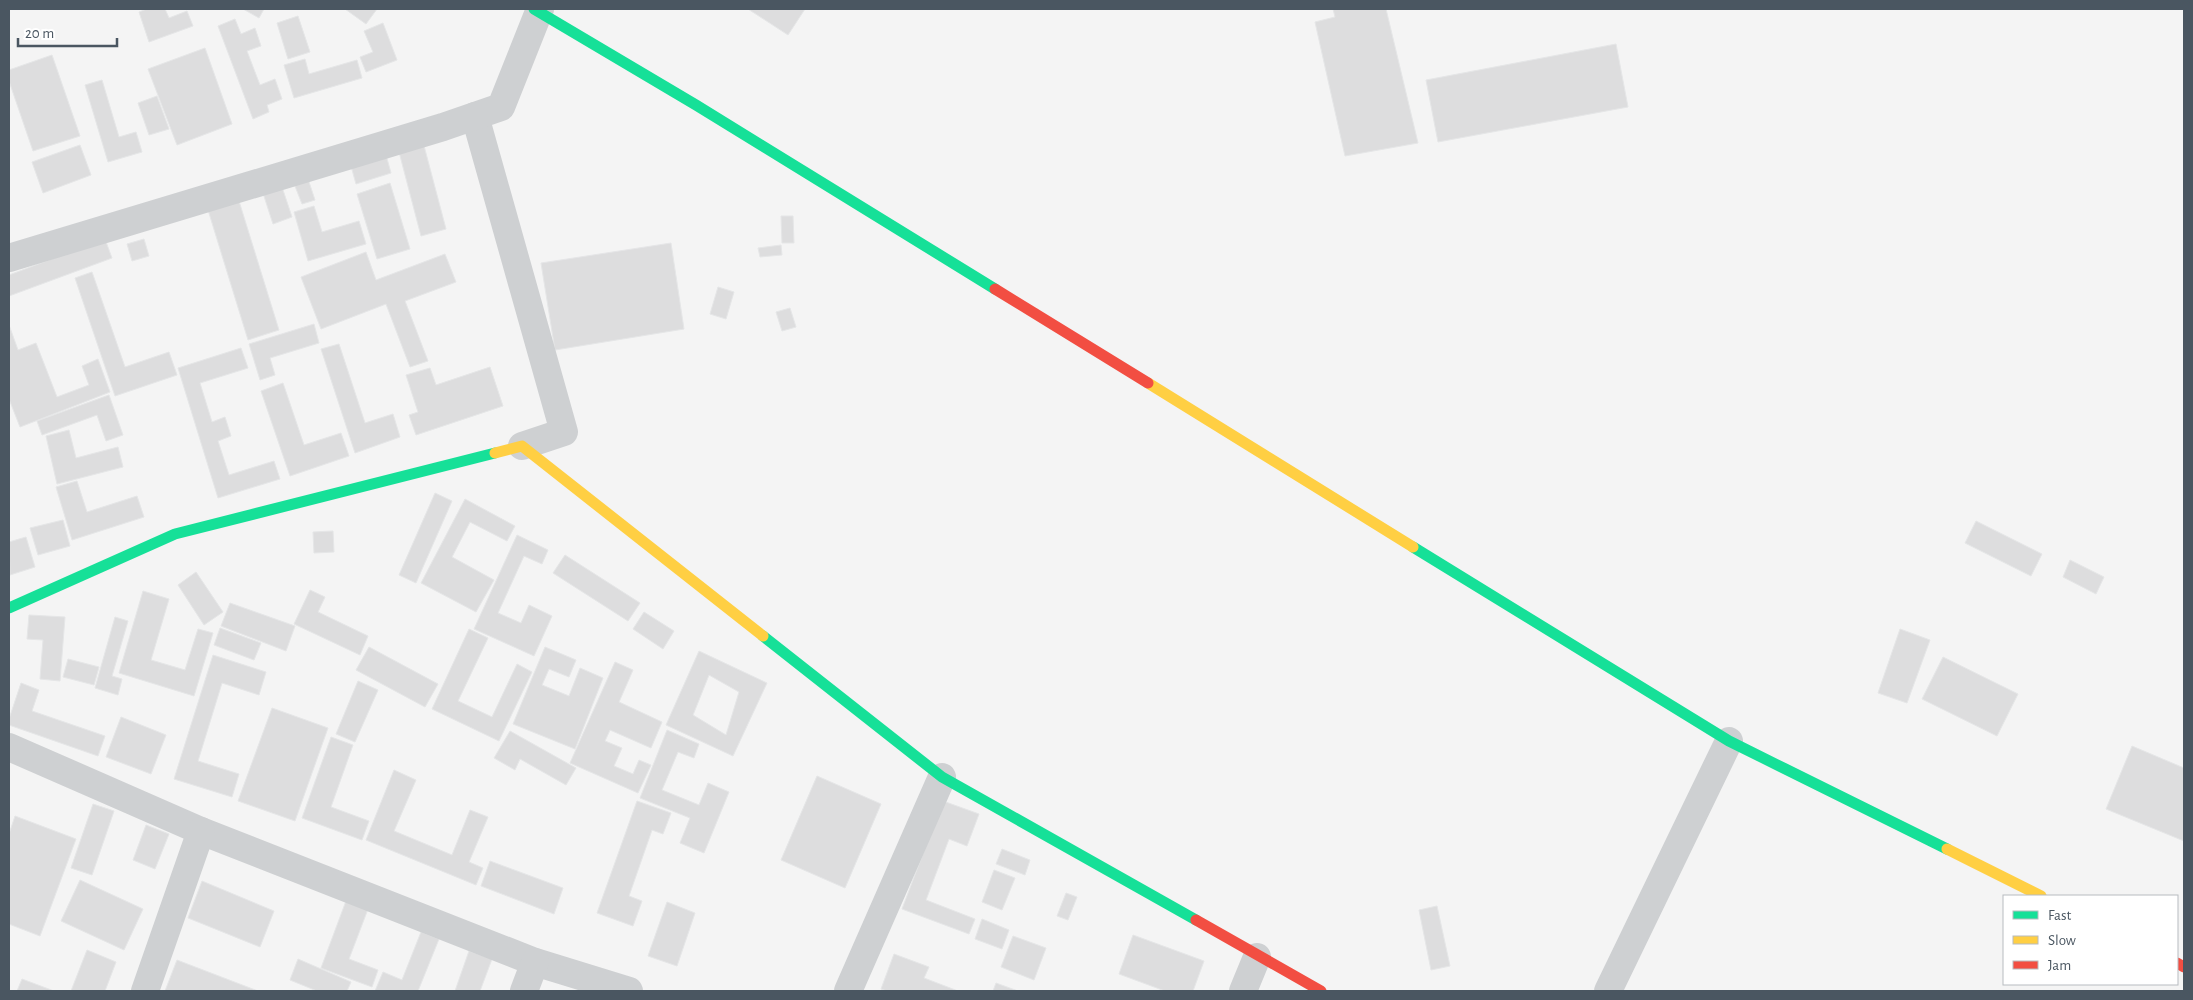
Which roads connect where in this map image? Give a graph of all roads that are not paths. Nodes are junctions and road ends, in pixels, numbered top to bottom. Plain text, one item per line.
1 (538, 10) edge
2 (475, 116) junction
3 (9, 258) edge
4 (522, 446) junction
5 (9, 608) edge
6 (1729, 741) junction
7 (9, 747) edge
8 (942, 777) junction
9 (201, 831) junction
10 (2039, 895) edge
11 (1257, 957) junction
12 (535, 962) junction
13 (145, 991) edge
14 (524, 991) edge
15 (629, 991) edge
16 (848, 991) edge
17 (1243, 991) edge
18 (1320, 991) edge
19 (1608, 991) edge

1 - 2 street
1 - 6 main road
2 - 3 street
2 - 4 street
4 - 5 main road
4 - 8 main road
6 - 10 main road
6 - 19 street
7 - 9 street
8 - 11 main road
8 - 16 street
9 - 12 street
9 - 13 street
11 - 17 street
11 - 18 main road
12 - 14 street
12 - 15 street

